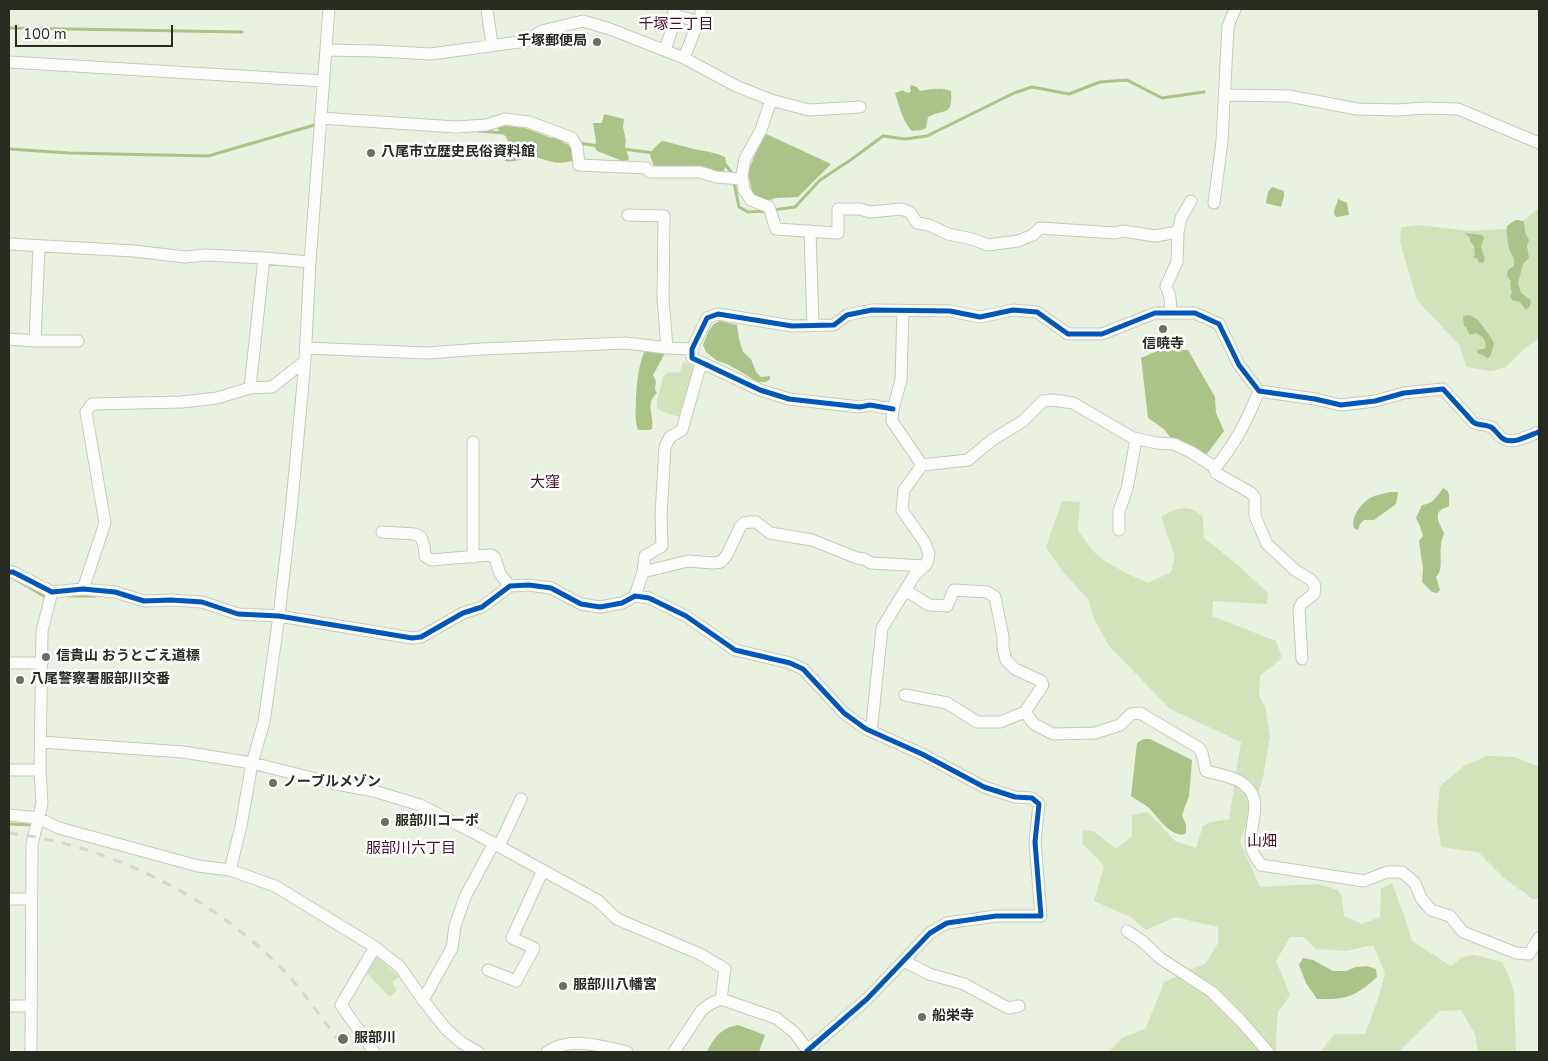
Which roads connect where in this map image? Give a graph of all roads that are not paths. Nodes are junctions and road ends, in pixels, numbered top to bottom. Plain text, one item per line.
1 (329, 9) edge
2 (487, 9) edge
3 (582, 9) edge
4 (701, 9) edge
5 (1235, 9) edge
6 (674, 12) edge
7 (583, 21) junction
8 (698, 21) junction
9 (492, 45) junction
10 (326, 50) junction
11 (665, 50) junction
12 (684, 58) junction
13 (9, 62) edge
14 (324, 81) junction
15 (1225, 95) junction
16 (772, 100) junction
17 (860, 107) dead end
18 (320, 122) junction
19 (1539, 143) edge
20 (742, 178) junction
21 (1191, 200) dead end
22 (1214, 203) dead end
23 (628, 215) dead end
24 (810, 231) junction
25 (1178, 232) junction
26 (9, 244) edge
27 (39, 247) junction
28 (264, 258) junction
29 (310, 262) junction
30 (903, 311) junction
31 (1171, 312) junction
32 (813, 326) junction
33 (9, 339) edge
34 (36, 341) junction
35 (78, 341) dead end
36 (305, 348) junction
37 (667, 348) junction
38 (692, 349) junction
39 (305, 361) junction
40 (702, 363) junction
41 (250, 388) junction
42 (1258, 391) junction
43 (893, 409) junction
44 (1539, 432) edge
45 (1136, 439) junction
46 (473, 442) dead end
47 (922, 465) junction
48 (1214, 469) junction
49 (1120, 530) dead end
50 (382, 532) dead end
51 (473, 557) junction
52 (925, 566) junction
53 (9, 572) edge
54 (642, 572) junction
55 (510, 586) junction
56 (83, 589) junction
57 (905, 590) junction
58 (52, 592) junction
59 (635, 596) junction
60 (279, 616) junction
61 (1302, 659) dead end
62 (9, 663) edge
63 (42, 663) junction
64 (905, 695) dead end
65 (1026, 712) junction
66 (866, 729) junction
67 (41, 742) junction
68 (252, 762) junction
69 (9, 770) edge
70 (40, 770) junction
71 (521, 799) dead end
72 (9, 815) edge
73 (38, 818) junction
74 (496, 845) junction
75 (230, 870) junction
76 (543, 870) junction
77 (9, 899) edge
78 (31, 899) junction
79 (1127, 931) dead end
80 (1539, 938) edge
81 (375, 947) junction
82 (904, 961) junction
83 (488, 970) dead end
84 (721, 999) junction
85 (423, 1000) junction
86 (9, 1006) edge
87 (32, 1006) junction
88 (1019, 1006) dead end
89 (585, 1048) edge
90 (808, 1051) edge
91 (31, 1052) edge
92 (374, 1052) edge
93 (477, 1052) edge
94 (547, 1052) edge
95 (627, 1052) edge
96 (674, 1052) edge
97 (1268, 1052) edge

1 - 10 street
2 - 9 street
3 - 7 street
4 - 8 street
5 - 15 street
6 - 8 street
6 - 11 street
7 - 9 street
7 - 11 street
8 - 12 street
9 - 10 street
10 - 14 street
11 - 12 street
12 - 16 street
13 - 14 street
14 - 18 street
15 - 19 street
15 - 22 street
16 - 17 street
16 - 20 street
18 - 20 street
18 - 29 street
20 - 24 street
21 - 25 street
23 - 37 street
24 - 25 street
24 - 32 street
25 - 31 street
26 - 27 street
27 - 28 street
27 - 34 street
28 - 29 street
28 - 41 street
29 - 36 street
30 - 31 street
30 - 32 street
30 - 43 street
31 - 42 street
32 - 38 street
33 - 34 street
34 - 35 street
36 - 37 street
36 - 39 street
37 - 38 street
38 - 40 street
39 - 41 street
39 - 60 street
40 - 43 street
40 - 54 street
41 - 56 street
42 - 44 street
42 - 48 street
43 - 47 street
45 - 47 street
45 - 48 street
45 - 49 street
46 - 51 street
47 - 52 street
48 - 61 street
50 - 51 street
51 - 55 street
52 - 54 street
52 - 57 street
53 - 58 street
54 - 59 street
55 - 59 street
55 - 60 street
56 - 58 street
56 - 60 street
57 - 65 street
57 - 66 street
58 - 63 street
59 - 66 street
60 - 68 street
62 - 63 street
63 - 67 street
64 - 65 street
65 - 80 street
66 - 82 street
67 - 68 street
67 - 70 street
68 - 74 street
68 - 75 street
69 - 70 street
70 - 73 street
71 - 74 street
72 - 73 street
73 - 75 street
73 - 78 street
74 - 76 street
74 - 85 street
75 - 81 street
76 - 83 street
76 - 84 street
77 - 78 street
78 - 87 street
79 - 97 street
81 - 85 street
81 - 92 street
82 - 88 street
82 - 90 street
84 - 90 street
84 - 96 street
85 - 93 street
86 - 87 street
87 - 91 street
89 - 94 street
89 - 95 street

